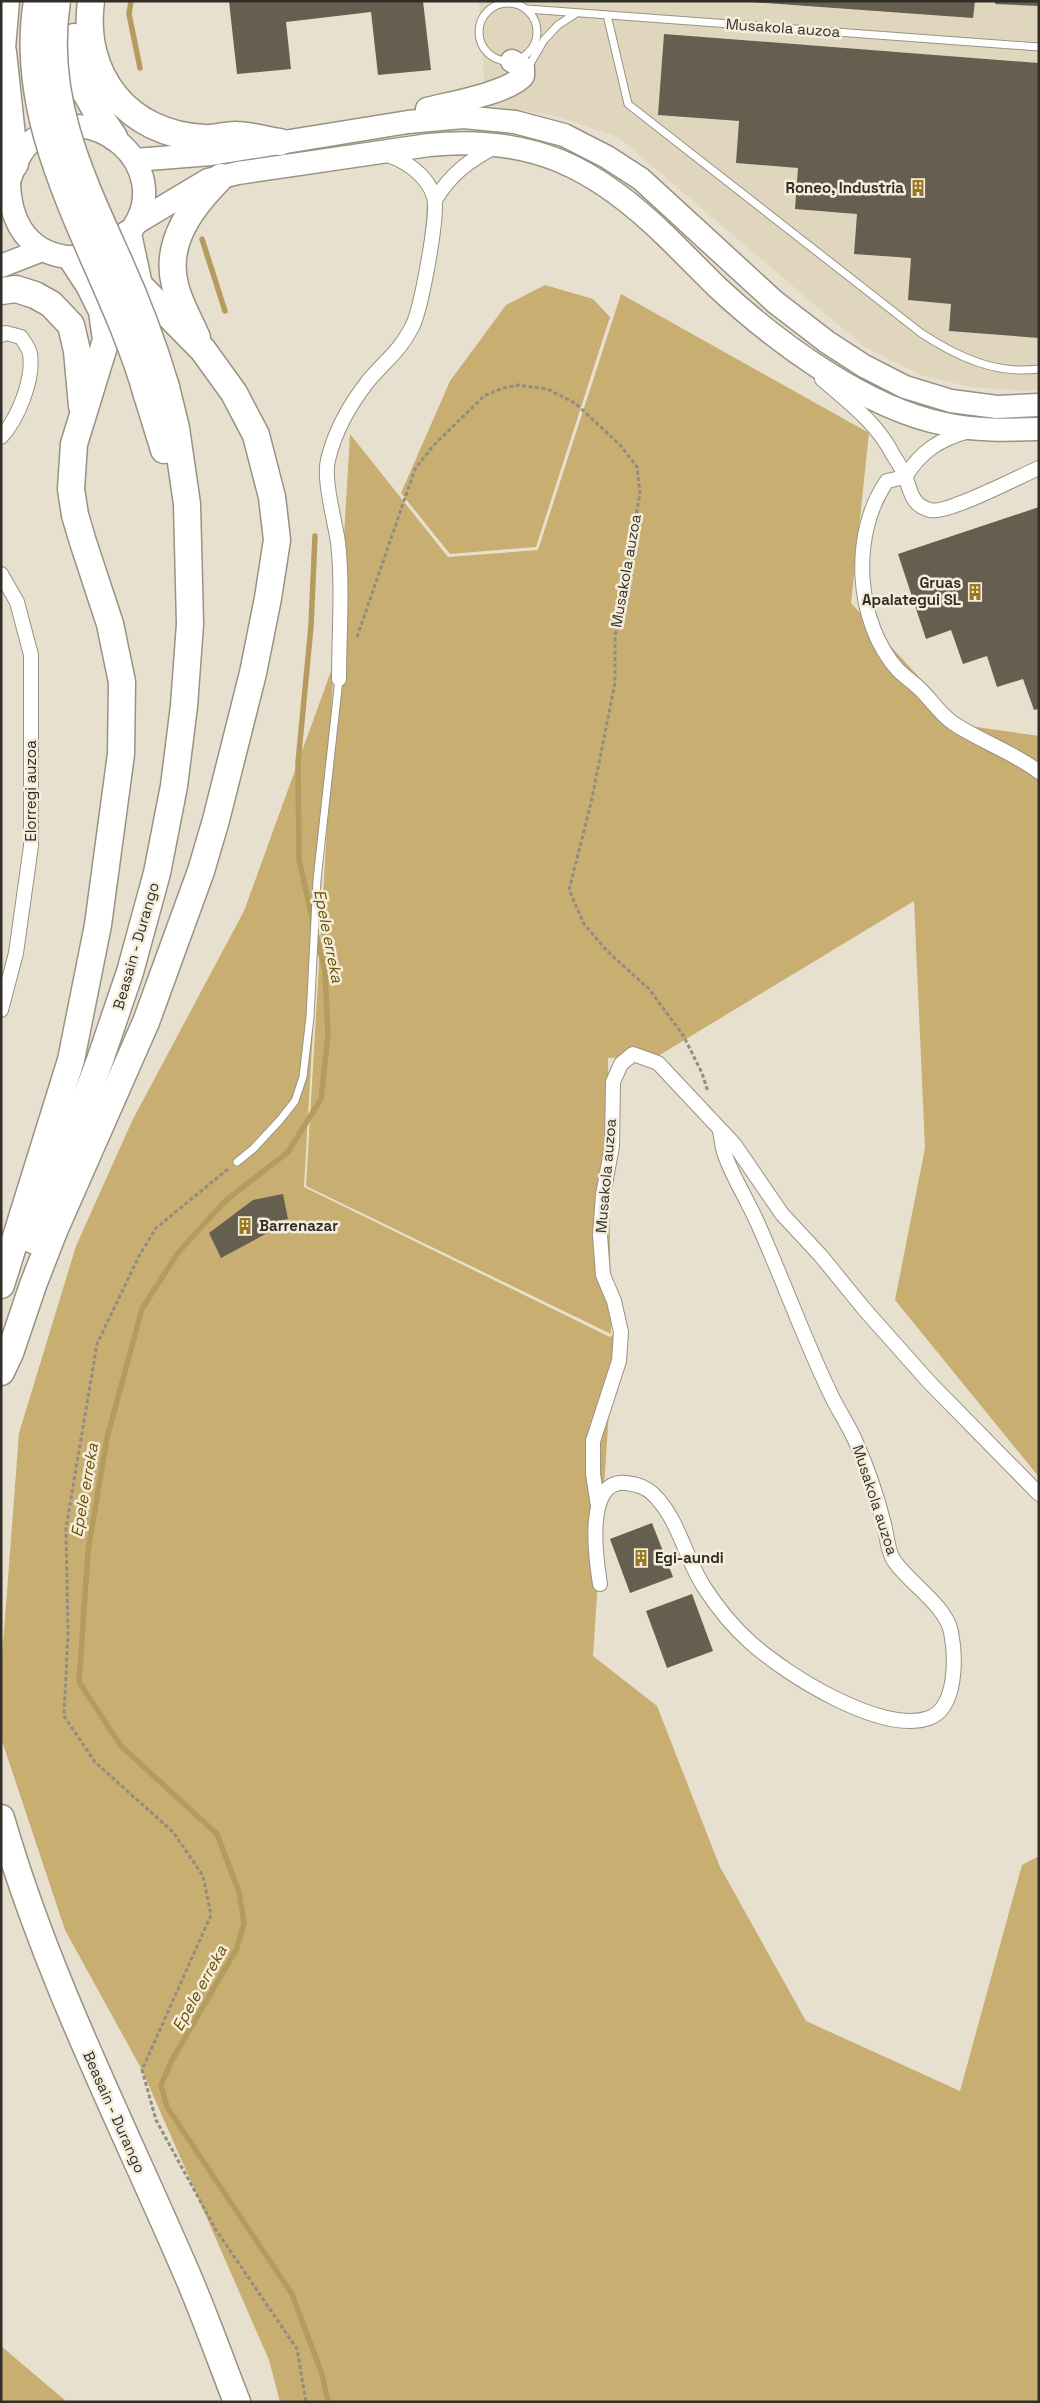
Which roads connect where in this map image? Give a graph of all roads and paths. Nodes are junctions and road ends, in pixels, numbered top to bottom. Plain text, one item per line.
1 (6, 1) edge
2 (37, 1) edge
3 (57, 1) edge
4 (82, 1) edge
5 (91, 1) edge
6 (526, 9) junction
7 (575, 14) junction
8 (607, 15) junction
9 (1039, 47) edge
10 (2, 56) edge
11 (517, 69) junction
12 (330, 134) junction
13 (114, 137) junction
14 (280, 142) junction
15 (501, 144) junction
16 (368, 152) junction
17 (135, 160) junction
18 (220, 177) junction
19 (8, 183) edge
20 (435, 200) junction
21 (132, 229) junction
22 (42, 250) junction
23 (72, 259) junction
24 (1, 266) edge
25 (1, 290) edge
26 (1, 335) edge
27 (792, 348) junction
28 (203, 350) junction
29 (1039, 368) edge
30 (157, 391) junction
31 (1039, 406) edge
32 (82, 412) junction
33 (977, 428) junction
34 (1039, 429) edge
35 (1, 437) edge
36 (1039, 468) edge
37 (905, 477) junction
38 (1, 574) edge
39 (355, 642) dead end
40 (338, 679) joint
41 (1039, 772) edge
42 (1, 1010) edge
43 (710, 1098) dead end
44 (720, 1131) junction
45 (237, 1162) joint
46 (1, 1285) edge
47 (1, 1333) edge
48 (1, 1372) edge
49 (1039, 1494) edge
50 (598, 1507) junction
51 (600, 1584) dead end
52 (1, 1818) edge
53 (237, 2402) edge
54 (306, 2402) edge

1 - 10 highway
2 - 30 highway, bridge
3 - 30 highway, bridge
4 - 13 highway
5 - 14 highway
6 - 7 lane, Musakola auzoa
6 - 11 lane
6 - 11 lane
7 - 8 lane, Musakola auzoa
7 - 11 lane
8 - 9 lane, Musakola auzoa
8 - 29 lane
10 - 19 highway
11 - 12 main road
12 - 14 main road
12 - 31 main road
13 - 17 main road
13 - 19 main road
14 - 17 main road
15 - 16 main road
15 - 20 street
15 - 27 main road
16 - 18 main road
16 - 20 street
17 - 21 main road
18 - 21 main road
18 - 28 highway
19 - 22 main road
20 - 40 street
21 - 23 main road
21 - 28 highway
22 - 23 main road
22 - 24 main road
23 - 32 highway
25 - 32 highway
26 - 35 street
27 - 33 main road
27 - 37 street
28 - 48 highway
30 - 47 highway, Beasain - Durango
32 - 46 highway
33 - 34 main road
33 - 37 street
36 - 37 street
37 - 41 street
38 - 42 street, Elorregi auzoa
39 - 43 path, Musakola auzoa
40 - 45 lane
44 - 49 street, Musakola auzoa
44 - 50 street, Musakola auzoa
44 - 50 street, Musakola auzoa
45 - 54 path
50 - 51 street, Musakola auzoa
52 - 53 highway, Beasain - Durango

